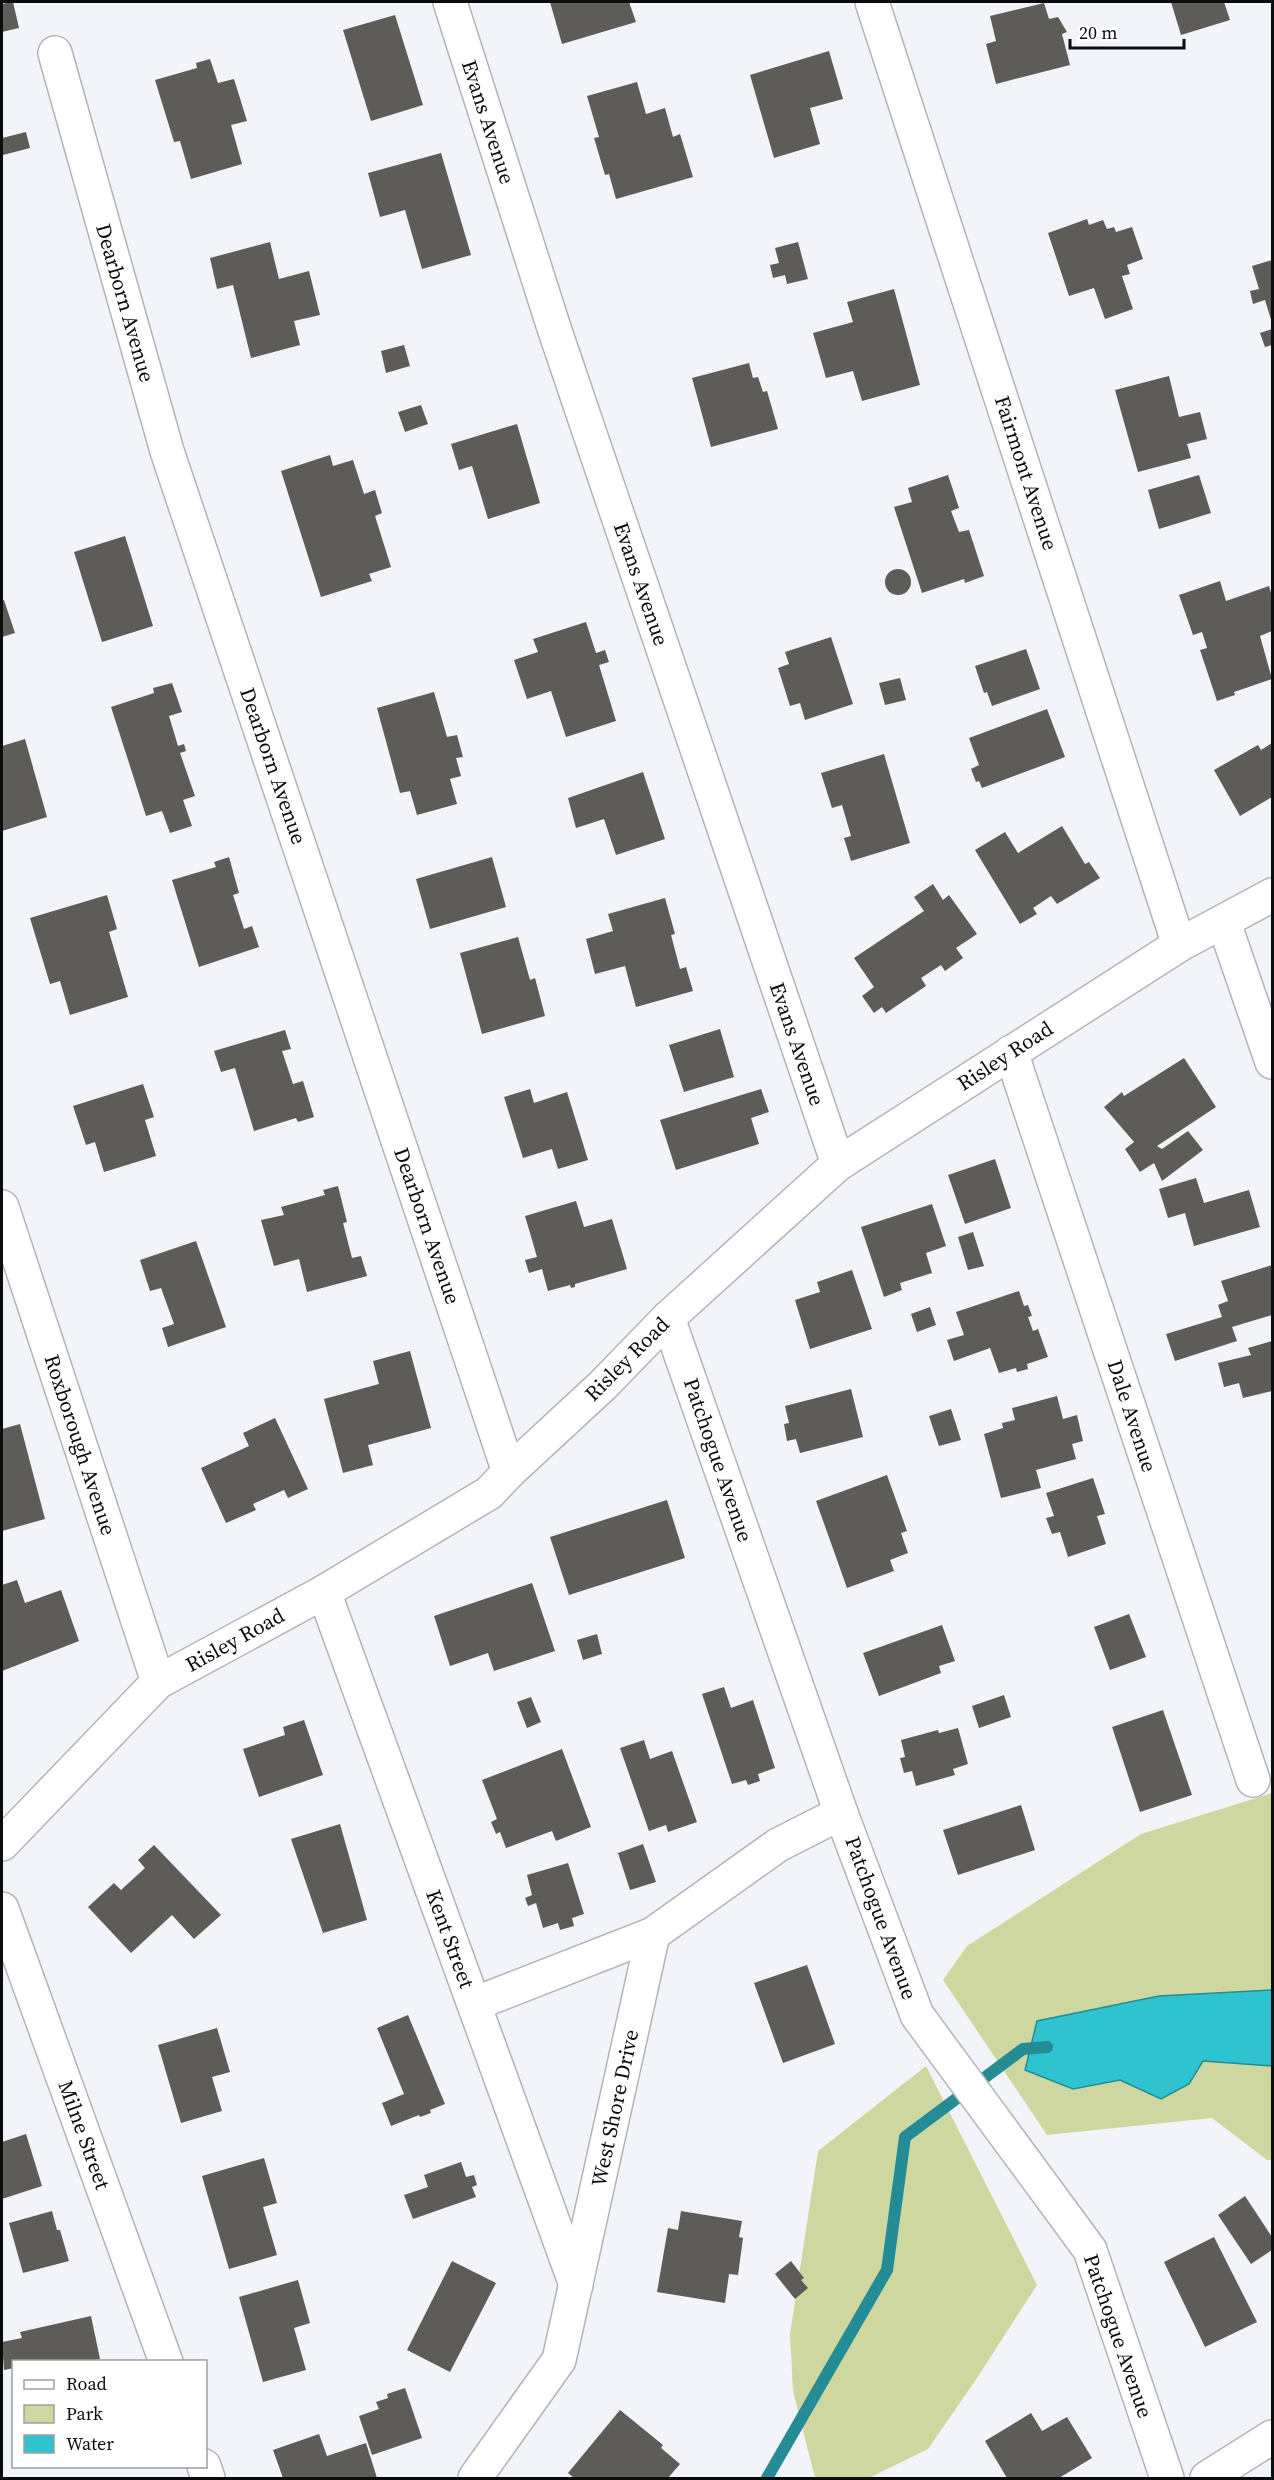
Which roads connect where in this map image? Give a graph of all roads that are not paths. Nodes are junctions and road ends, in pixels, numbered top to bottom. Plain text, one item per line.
1 (450, 2) edge
2 (872, 2) edge
3 (55, 53) dead end
4 (1272, 895) edge
5 (1224, 923) junction
6 (1179, 945) junction
7 (1011, 1052) junction
8 (1272, 1062) edge
9 (838, 1164) junction
10 (2, 1207) edge
11 (668, 1318) junction
12 (509, 1472) junction
13 (324, 1592) junction
14 (158, 1682) junction
15 (1253, 1780) dead end
16 (842, 1813) junction
17 (2, 1844) edge
18 (2, 1909) edge
19 (653, 1934) junction
20 (474, 2004) junction
21 (576, 2285) junction
22 (166, 2360) edge
23 (1272, 2437) edge
24 (475, 2478) edge
25 (1167, 2478) edge
26 (1207, 2478) edge

1 - 9 street, Evans Avenue
2 - 6 street, Fairmont Avenue
3 - 12 street, Dearborn Avenue
4 - 5 street, Risley Road
5 - 6 street, Risley Road
5 - 8 street
6 - 7 street, Risley Road
7 - 9 street, Risley Road
7 - 15 street, Dale Avenue
9 - 11 street, Risley Road
10 - 14 street, Roxborough Avenue
11 - 12 street, Risley Road
11 - 16 street, Patchogue Avenue
12 - 13 street, Risley Road
13 - 14 street, Risley Road
13 - 20 street, Kent Street
14 - 17 street, Risley Road
16 - 19 street
16 - 25 street, Patchogue Avenue
18 - 22 street, Milne Street
19 - 20 street
19 - 21 street, West Shore Drive
20 - 21 street, Kent Street
21 - 24 street, West Shore Drive
23 - 26 street

